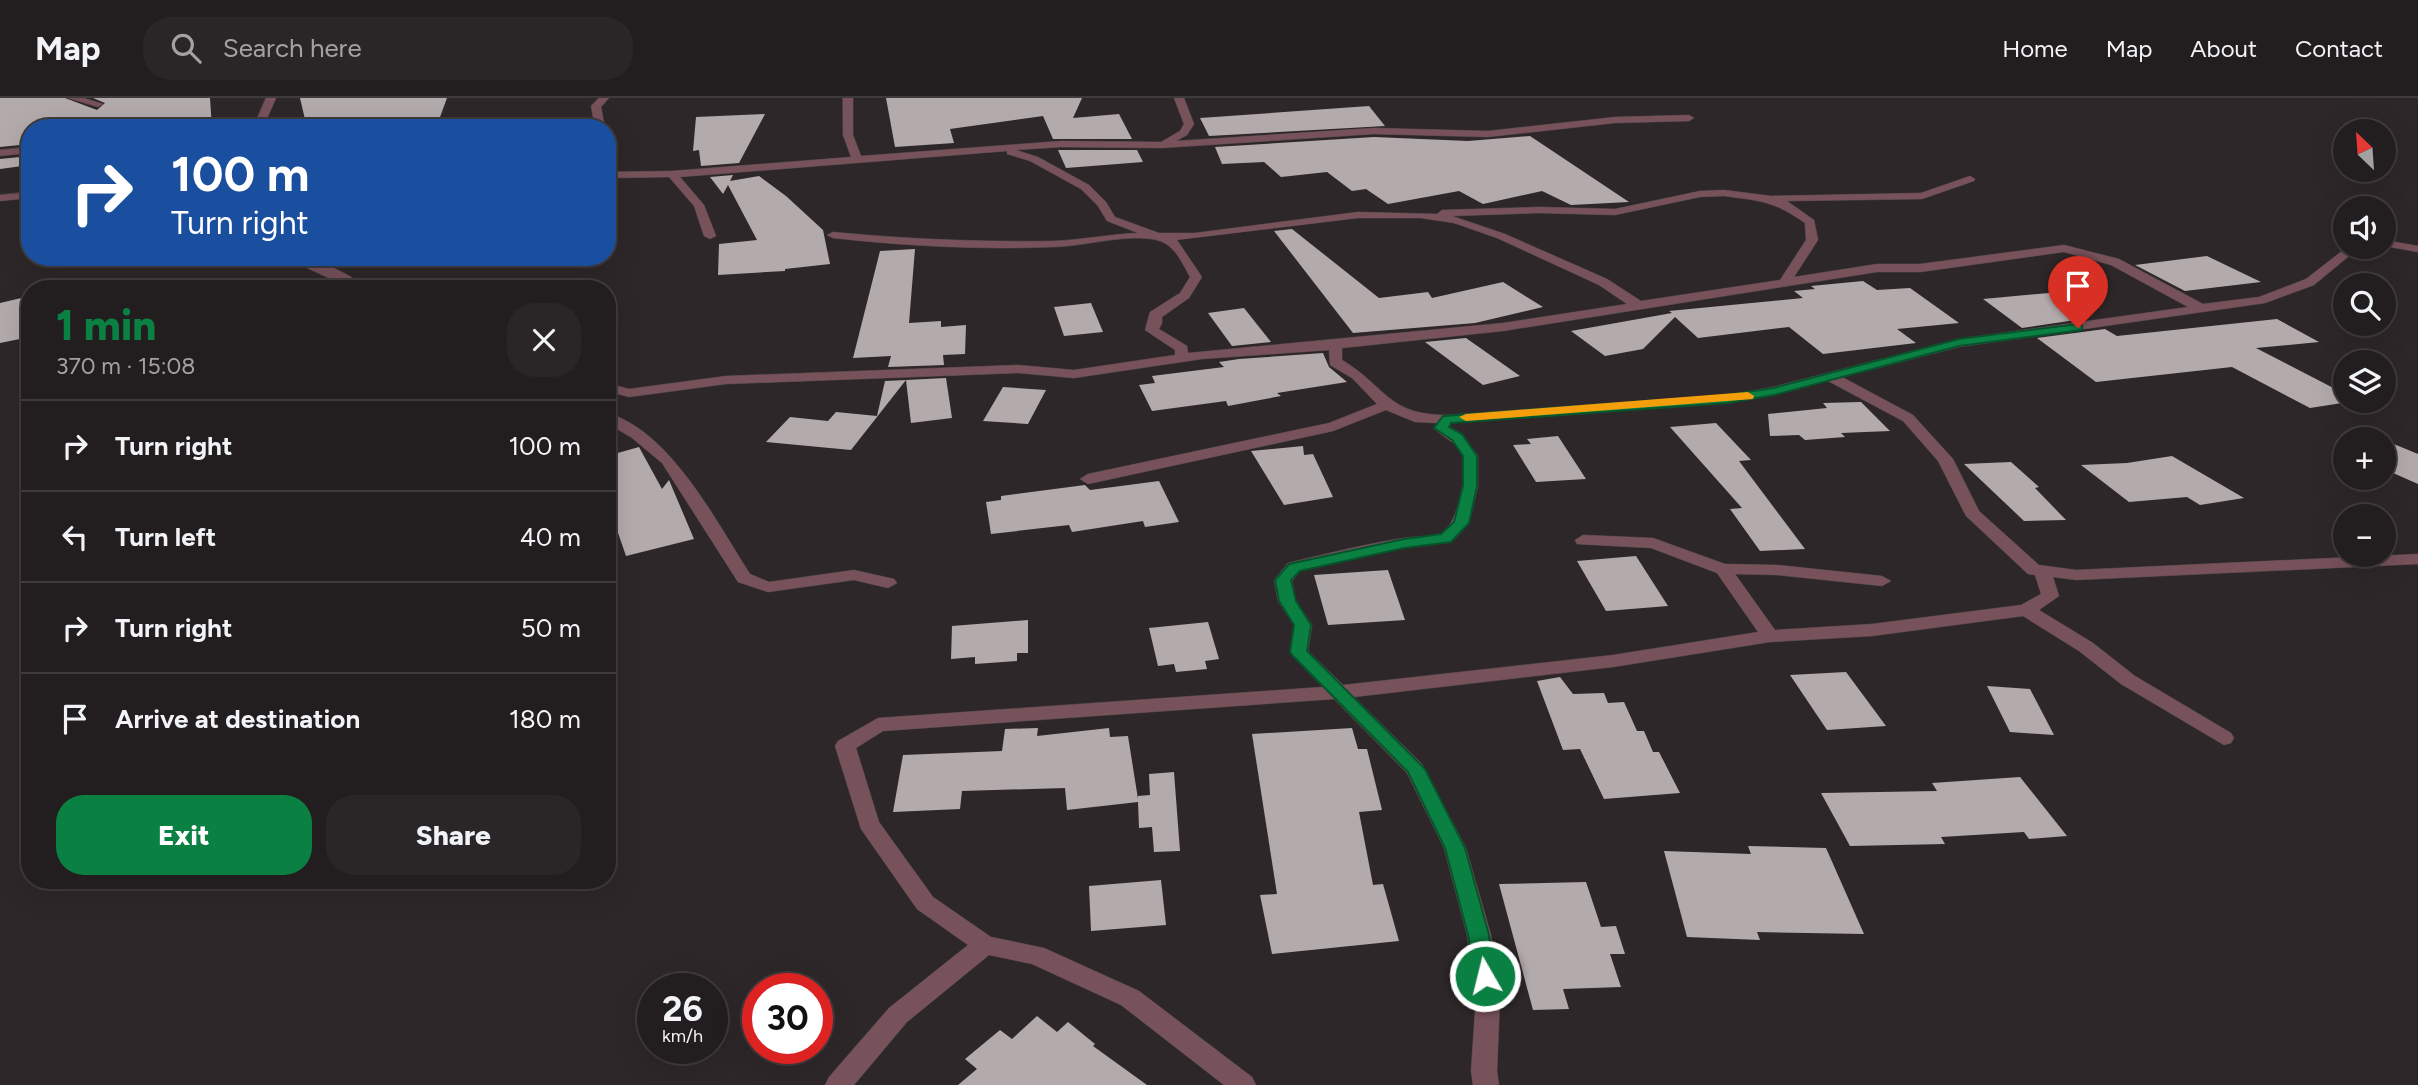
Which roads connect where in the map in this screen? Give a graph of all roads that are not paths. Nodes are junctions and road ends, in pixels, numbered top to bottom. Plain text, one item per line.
1 (73, 98) edge
2 (271, 98) edge
3 (604, 98) edge
4 (848, 98) edge
5 (1179, 98) edge
6 (98, 104) dead end
7 (1689, 118) dead end
8 (262, 119) edge
9 (598, 119) edge
10 (1162, 145) junction
11 (993, 149) junction
12 (21, 151) edge
13 (0, 153) edge
14 (858, 159) junction
15 (672, 174) junction
16 (616, 175) edge
17 (1970, 179) dead end
18 (21, 196) edge
19 (0, 198) edge
20 (1771, 198) junction
21 (1421, 215) junction
22 (832, 235) dead end
23 (710, 236) dead end
24 (1159, 237) junction
25 (2396, 245) edge
26 (2418, 248) edge
27 (2339, 259) edge
28 (314, 266) edge
29 (346, 280) edge
30 (1784, 283) junction
31 (1639, 306) junction
32 (2202, 309) junction
33 (1336, 345) junction
34 (1181, 359) junction
35 (1829, 376) junction
36 (616, 389) edge
37 (1386, 405) junction
38 (1447, 419) junction
39 (616, 422) edge
40 (1088, 479) dead end
41 (1583, 540) dead end
42 (2418, 559) edge
43 (1723, 569) junction
44 (2044, 575) dead end
45 (1882, 581) dead end
46 (888, 583) dead end
47 (2026, 610) junction
48 (1770, 636) junction
49 (1340, 691) junction
50 (2224, 738) dead end
51 (985, 945) junction
52 (838, 1085) edge
53 (1243, 1085) edge
54 (1486, 1085) edge

1 - 6 street
2 - 8 street
3 - 9 street
4 - 14 street
5 - 10 street
7 - 10 street
10 - 11 street
11 - 14 street
11 - 24 street
12 - 13 street
14 - 15 street
15 - 16 street
15 - 23 street
17 - 20 street
18 - 19 street
20 - 21 street
20 - 30 street
21 - 24 street
21 - 31 street
22 - 24 street
24 - 34 street
25 - 26 street
27 - 32 street
28 - 29 street
30 - 31 street
30 - 32 street
31 - 33 street
32 - 35 street
33 - 34 street
33 - 37 street
34 - 36 street
35 - 38 street
35 - 42 street
37 - 38 street
37 - 40 street
38 - 49 street
39 - 46 street
41 - 43 street
43 - 45 street
43 - 48 street
44 - 47 street
47 - 48 street
47 - 50 street
48 - 49 street
49 - 51 street
49 - 54 street
51 - 52 street
51 - 53 street

